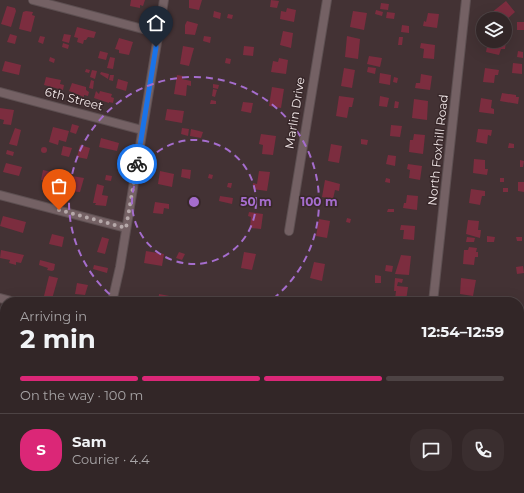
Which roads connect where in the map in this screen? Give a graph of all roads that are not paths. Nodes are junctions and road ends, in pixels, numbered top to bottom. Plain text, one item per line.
1 (33, 0) edge
2 (164, 0) edge
3 (327, 0) edge
4 (466, 0) edge
5 (158, 33) junction
6 (0, 92) edge
7 (142, 130) junction
8 (0, 195) edge
9 (126, 228) junction
10 (288, 231) dead end
11 (113, 297) edge
12 (434, 297) edge

1 - 5 street
2 - 5 street
3 - 10 street, Marlin Drive
4 - 12 street, North Foxhill Road
5 - 7 street
6 - 7 street, 6th Street
7 - 9 street
8 - 9 street
9 - 11 street

